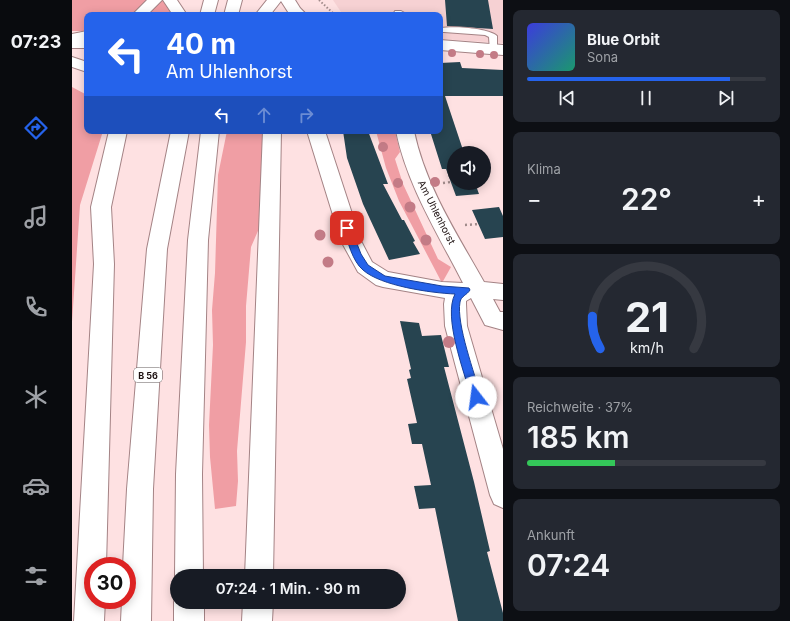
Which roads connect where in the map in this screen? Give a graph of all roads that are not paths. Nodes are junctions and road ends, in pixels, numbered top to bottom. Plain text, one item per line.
1 (155, 0) edge
2 (170, 0) edge
3 (211, 0) edge
4 (235, 0) edge
5 (275, 0) edge
6 (288, 0) edge
7 (142, 12) edge
8 (177, 12) edge
9 (208, 12) edge
10 (232, 12) edge
11 (265, 12) edge
12 (296, 12) edge
13 (443, 28) edge
14 (443, 29) edge
15 (487, 33) junction
16 (503, 34) edge
17 (84, 37) edge
18 (72, 39) edge
19 (72, 43) edge
20 (84, 43) edge
21 (448, 45) edge
22 (498, 49) edge
23 (72, 62) edge
24 (84, 66) edge
25 (117, 134) edge
26 (179, 134) edge
27 (210, 134) edge
28 (272, 134) edge
29 (317, 134) edge
30 (406, 134) edge
31 (472, 290) junction
32 (503, 292) edge
33 (498, 320) edge
34 (503, 495) edge
35 (189, 569) edge
36 (259, 569) edge
37 (189, 609) edge
38 (258, 609) edge
39 (88, 621) edge
40 (136, 621) edge
41 (190, 621) edge
42 (257, 621) edge

1 - 7 main road
2 - 8 main road
3 - 9 main road
4 - 10 main road
5 - 11 main road
6 - 12 main road
13 - 15 lane
14 - 21 lane
15 - 16 lane
15 - 22 lane
17 - 18 main road
19 - 20 main road
21 - 22 main road
23 - 24 main road
25 - 39 main road
26 - 40 main road, B 56
27 - 35 main road
28 - 36 main road
29 - 31 main road
30 - 31 main road, Am Uhlenhorst
31 - 32 main road
31 - 33 main road, Am Uhlenhorst
31 - 34 main road
37 - 41 main road
38 - 42 main road

